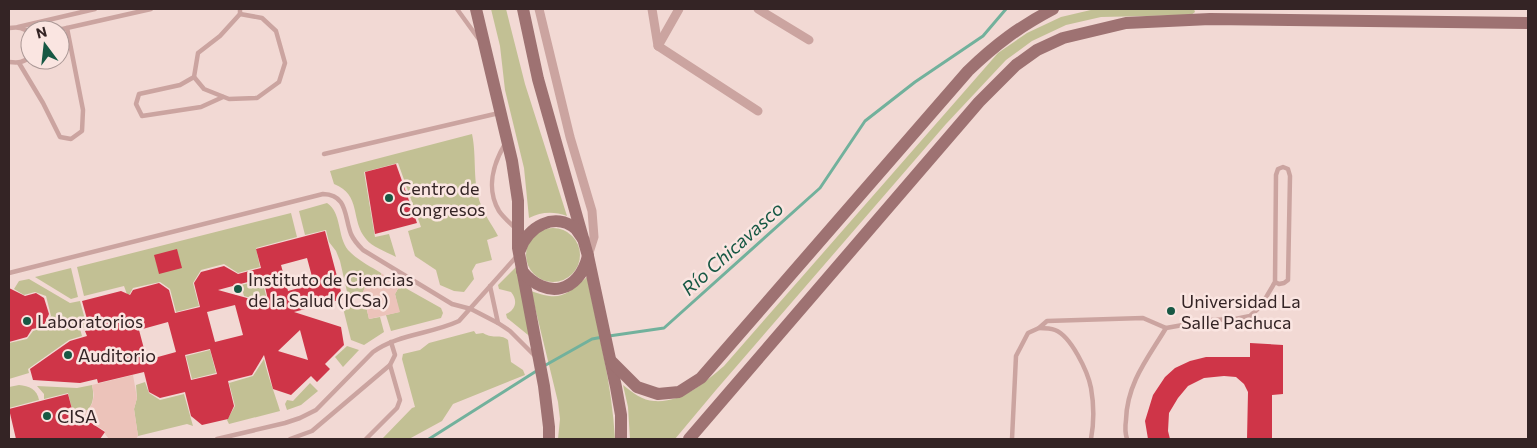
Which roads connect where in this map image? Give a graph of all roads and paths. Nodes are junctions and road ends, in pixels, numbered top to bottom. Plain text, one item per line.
1 (95, 9) edge
2 (151, 9) edge
3 (457, 9) edge
4 (476, 9) edge
5 (484, 9) edge
6 (515, 9) edge
7 (523, 9) edge
8 (540, 9) edge
9 (652, 9) edge
10 (678, 9) edge
11 (758, 9) edge
12 (1053, 9) edge
13 (240, 12) edge
14 (1210, 14) edge
15 (1528, 23) edge
16 (18, 27) joint
17 (70, 27) edge
18 (9, 28) edge
19 (809, 40) dead end
20 (70, 42) edge
21 (485, 46) junction
22 (658, 46) junction
23 (9, 62) edge
24 (19, 63) edge
25 (23, 70) edge
26 (194, 76) junction
27 (496, 91) junction
28 (223, 96) junction
29 (561, 98) junction
30 (544, 102) junction
31 (758, 111) dead end
32 (500, 112) junction
33 (507, 140) junction
34 (324, 154) dead end
35 (518, 232) junction
36 (584, 240) junction
37 (519, 254) junction
38 (588, 256) junction
39 (522, 272) junction
40 (9, 273) edge
41 (1275, 282) junction
42 (490, 286) junction
43 (471, 309) junction
44 (498, 323) junction
45 (1039, 328) junction
46 (1166, 328) junction
47 (391, 342) junction
48 (612, 362) junction
49 (539, 363) junction
50 (390, 365) junction
51 (236, 437) edge
52 (217, 439) edge
53 (290, 439) edge
54 (366, 439) edge
55 (549, 439) edge
56 (622, 439) edge
57 (689, 439) edge
58 (1012, 439) edge
59 (1091, 439) edge
60 (1127, 439) edge

1 - 16 lane
2 - 17 lane
3 - 21 lane
4 - 21 street
5 - 27 street
6 - 30 street
7 - 30 street
8 - 29 street
9 - 22 street
10 - 22 street
11 - 19 street
12 - 48 street
13 - 26 lane
13 - 28 lane
14 - 15 street
14 - 57 street
16 - 18 lane
20 - 25 lane
21 - 27 street
22 - 31 street
23 - 24 lane
26 - 28 lane
26 - 28 lane
27 - 32 street
29 - 30 street
29 - 38 street
30 - 36 street
32 - 33 street
32 - 34 lane
33 - 35 street
33 - 35 lane
35 - 37 street
36 - 37 street
36 - 38 street
37 - 39 street
37 - 42 lane
38 - 39 street
38 - 48 street
39 - 49 street
40 - 43 lane
41 - 41 lane
41 - 46 lane
42 - 43 lane
42 - 44 lane
43 - 44 lane
43 - 47 lane
44 - 49 lane
45 - 46 lane
45 - 58 lane
45 - 59 lane
46 - 60 lane
47 - 50 lane
47 - 51 lane
48 - 56 street
49 - 55 street
50 - 53 lane
50 - 54 lane
51 - 52 lane

